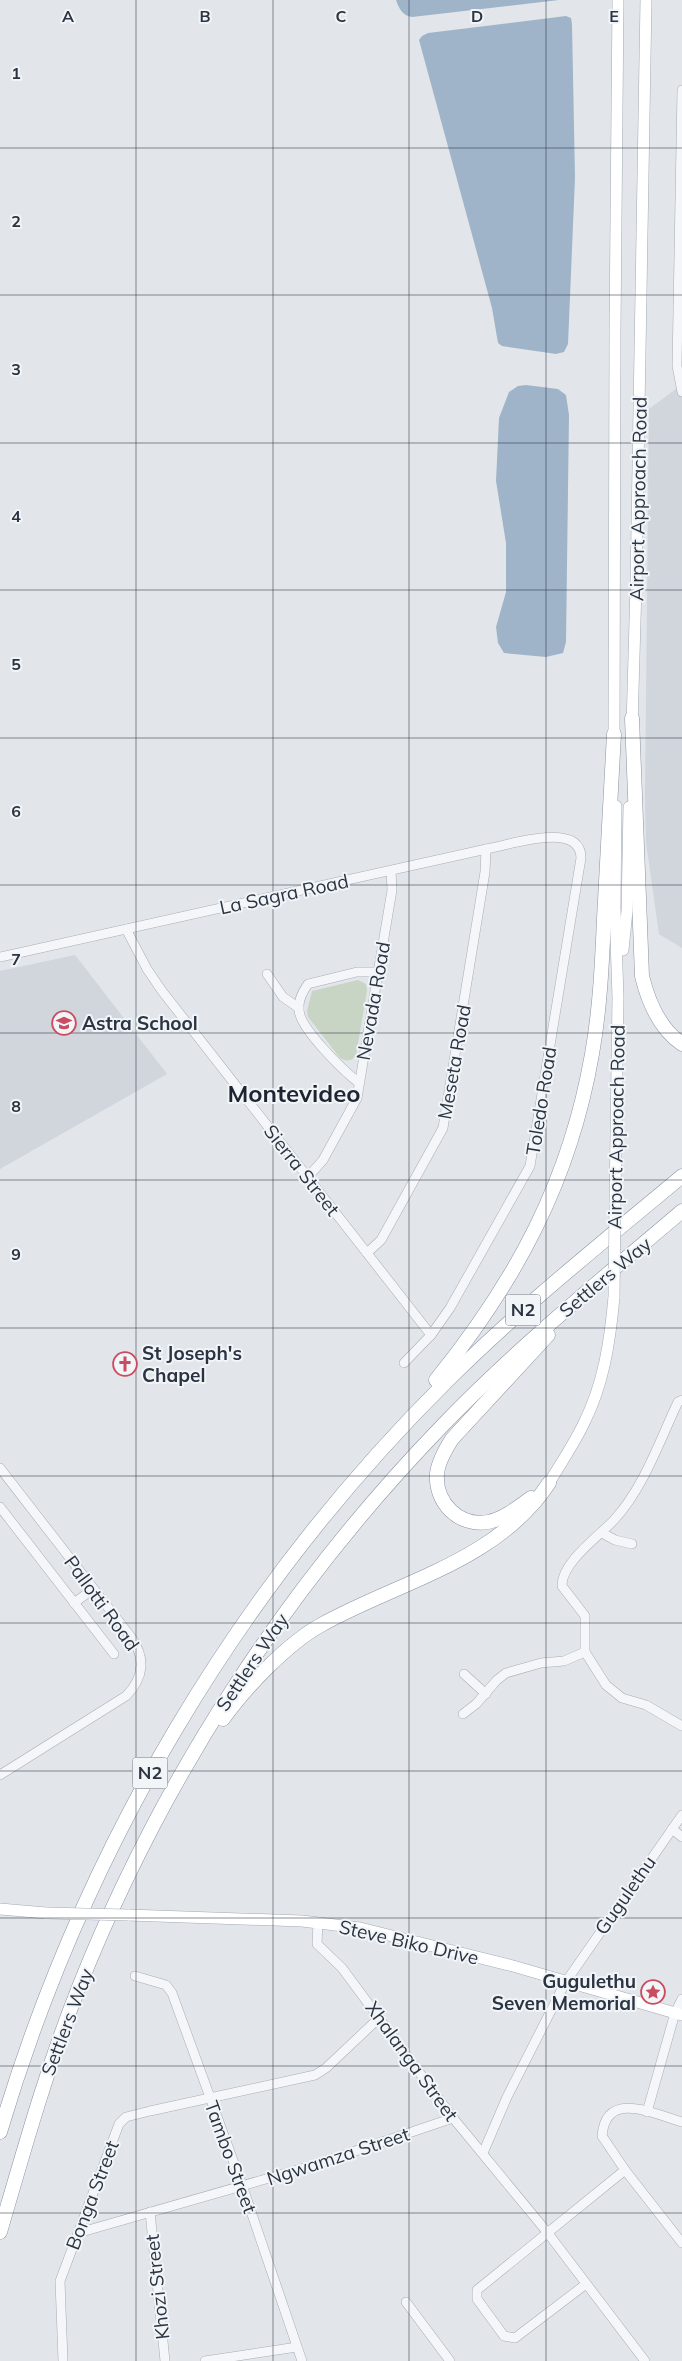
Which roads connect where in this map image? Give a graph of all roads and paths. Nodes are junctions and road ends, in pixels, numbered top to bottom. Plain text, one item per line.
1 (618, 0) edge
2 (646, 0) edge
3 (682, 90) edge
4 (681, 265) edge
5 (682, 392) edge
6 (632, 718) junction
7 (614, 734) junction
8 (569, 839) joint
9 (486, 849) junction
10 (392, 871) junction
11 (126, 929) junction
12 (0, 956) edge
13 (377, 972) junction
14 (267, 974) dead end
15 (618, 998) junction
16 (299, 1008) junction
17 (682, 1044) edge
18 (359, 1083) junction
19 (682, 1176) edge
20 (307, 1178) junction
21 (682, 1211) edge
22 (367, 1253) junction
23 (598, 1282) junction
24 (431, 1335) junction
25 (404, 1362) dead end
26 (682, 1400) edge
27 (375, 1457) junction
28 (0, 1468) edge
29 (549, 1483) junction
30 (0, 1507) edge
31 (602, 1532) junction
32 (632, 1544) dead end
33 (93, 1589) junction
34 (74, 1603) junction
35 (584, 1652) junction
36 (114, 1654) dead end
37 (464, 1674) dead end
38 (486, 1694) junction
39 (463, 1714) dead end
40 (682, 1726) edge
41 (0, 1775) edge
42 (682, 1816) edge
43 (672, 1830) junction
44 (682, 1837) edge
45 (121, 1893) junction
46 (0, 1910) edge
47 (24, 1912) junction
48 (0, 1916) edge
49 (318, 1923) junction
50 (135, 1976) dead end
51 (567, 1979) junction
52 (682, 2000) edge
53 (678, 2014) edge
54 (380, 2017) junction
55 (209, 2098) junction
56 (646, 2112) junction
57 (453, 2118) junction
58 (682, 2122) edge
59 (0, 2132) edge
60 (483, 2153) junction
61 (625, 2170) junction
62 (242, 2185) junction
63 (150, 2212) junction
64 (0, 2232) edge
65 (547, 2232) junction
66 (78, 2233) junction
67 (682, 2243) edge
68 (586, 2284) junction
69 (406, 2302) dead end
70 (297, 2347) junction
71 (64, 2361) edge
72 (165, 2361) edge
73 (205, 2361) edge
74 (302, 2361) edge
75 (450, 2361) edge
76 (646, 2361) edge

1 - 7 main road, Airport Approach Road
2 - 6 main road, Airport Approach Road
3 - 4 street
4 - 5 street
6 - 15 main road, Airport Approach Road
6 - 17 highway
7 - 15 main road, Airport Approach Road
7 - 27 highway
8 - 9 street, La Sagra Road
8 - 24 street, Toledo Road
9 - 10 street, La Sagra Road
9 - 22 street, Meseta Road
10 - 11 street, La Sagra Road
10 - 13 street, Nevada Road
11 - 12 street, La Sagra Road
11 - 20 street, Sierra Street
13 - 16 street
13 - 18 street, Nevada Road
14 - 16 street
15 - 29 main road, Airport Approach Road, bridge
16 - 18 street
18 - 20 street, Nevada Road
19 - 27 highway, Settlers Way / N2
20 - 22 street, Sierra Street
21 - 23 highway, Settlers Way / N2
22 - 24 street, Sierra Street
23 - 29 highway
23 - 45 highway, Settlers Way / N2
24 - 25 street, Toledo Road
26 - 31 street
27 - 59 highway, Settlers Way / N2
28 - 33 street, Pallotti Road
29 - 45 highway
30 - 34 street, Pallotti Road
31 - 32 street
31 - 35 street
33 - 34 street
33 - 41 street, Pallotti Road
34 - 36 street, Pallotti Road
35 - 38 street
35 - 40 street
37 - 38 street
38 - 39 street
42 - 43 street, Gugulethu
43 - 44 street
43 - 51 street, Gugulethu
45 - 64 highway, Settlers Way / N2
46 - 47 main road
47 - 48 main road
47 - 49 main road, Steve Biko Drive, bridge
49 - 51 main road, Steve Biko Drive
49 - 54 street, Xhalanga Street
50 - 55 street, Tambo Street
51 - 53 main road, Steve Biko Drive
51 - 60 street, Gugulethu
52 - 53 street
53 - 56 street
54 - 55 street
54 - 57 street, Xhalanga Street
55 - 62 street, Tambo Street
55 - 66 street, Bonga Street
56 - 58 street
56 - 61 street
57 - 60 street, Xhalanga Street
57 - 62 street, Ngwamza Street
60 - 65 street, Xhalanga Street
61 - 65 street
61 - 67 street
62 - 63 street, Ngwamza Street
62 - 70 street, Tambo Street
63 - 66 street, Ngwamza Street
63 - 72 street, Khozi Street
65 - 68 street, Xhalanga Street
65 - 68 street
66 - 71 street, Bonga Street
68 - 76 street, Xhalanga Street
69 - 75 street
70 - 73 street
70 - 74 street, Tambo Street

